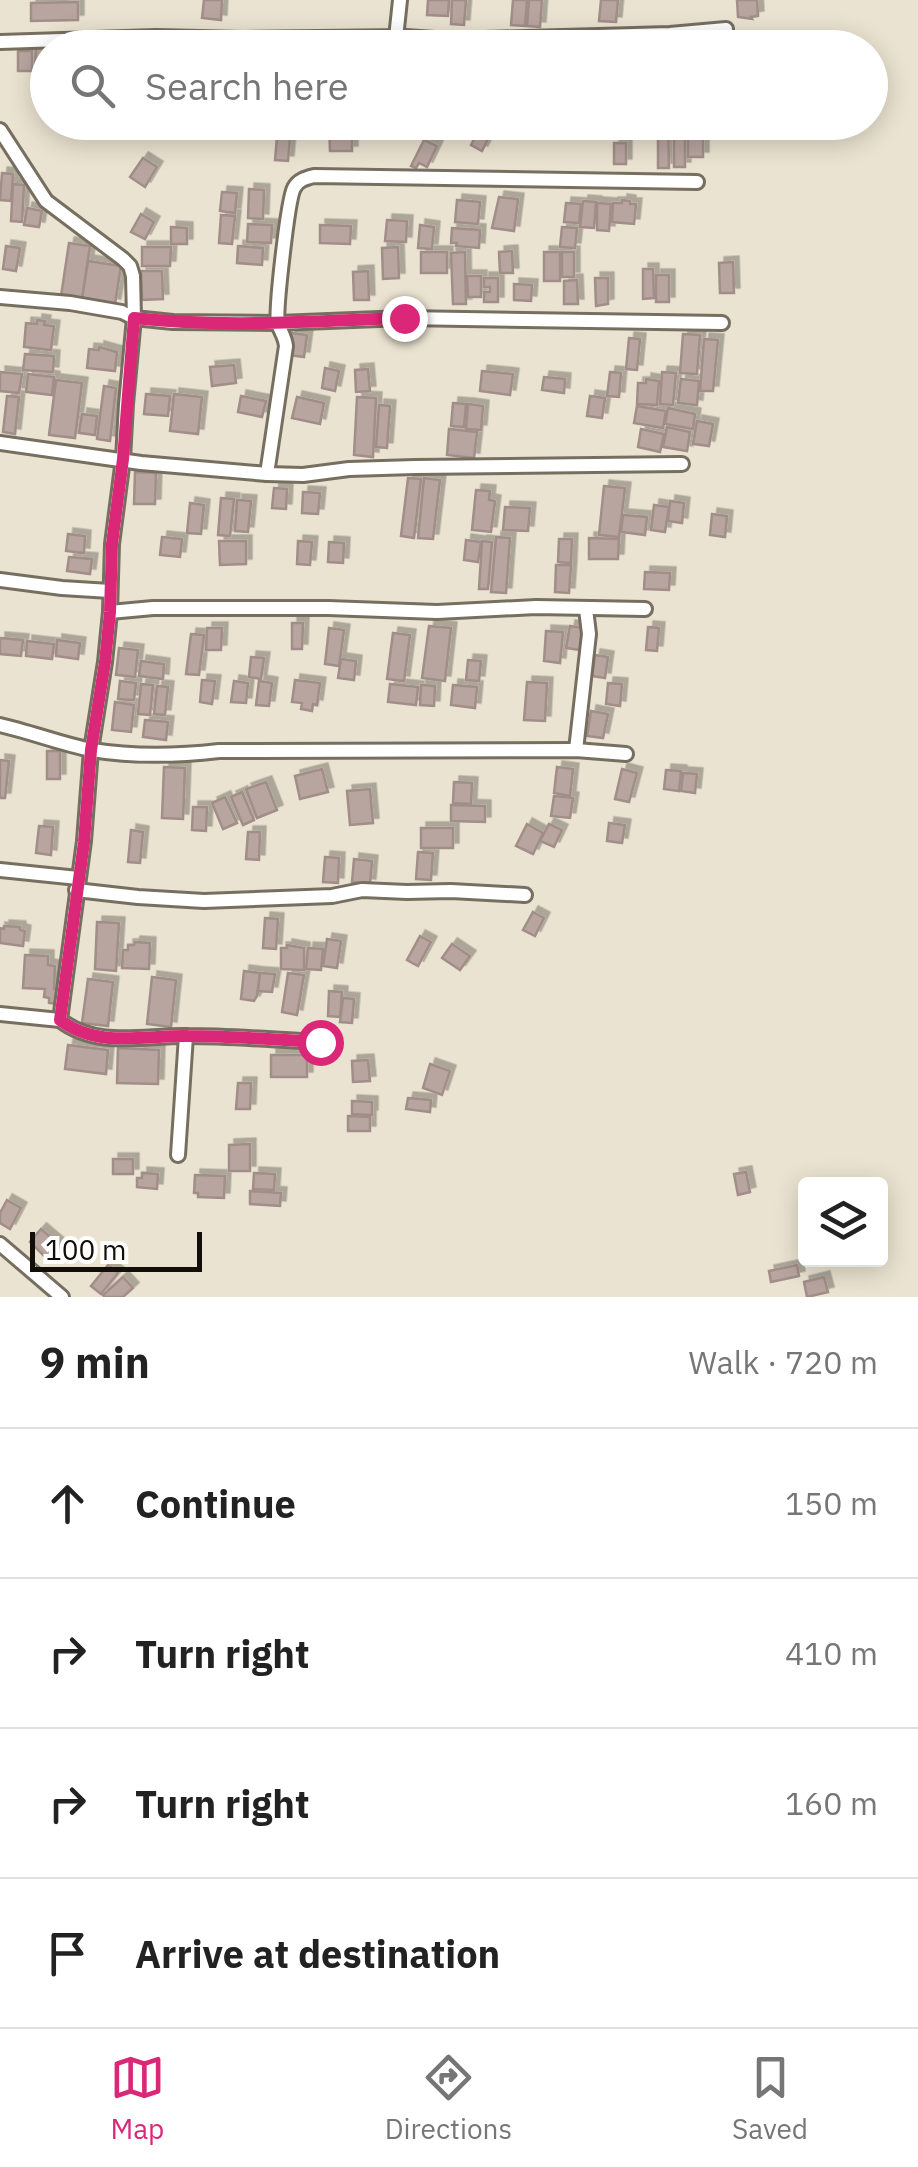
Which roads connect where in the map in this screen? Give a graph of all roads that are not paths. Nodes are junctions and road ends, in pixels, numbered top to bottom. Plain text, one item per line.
1 (400, 0) edge
2 (726, 29) dead end
3 (397, 30) edge
4 (715, 30) edge
5 (30, 41) edge
6 (0, 42) edge
7 (0, 130) edge
8 (697, 182) dead end
9 (0, 297) edge
10 (134, 318) junction
11 (278, 322) junction
12 (722, 323) dead end
13 (0, 443) edge
14 (123, 459) junction
15 (682, 464) dead end
16 (267, 474) junction
17 (0, 580) edge
18 (110, 591) junction
19 (586, 609) junction
20 (644, 609) dead end
21 (110, 612) junction
22 (0, 726) edge
23 (91, 750) junction
24 (576, 750) junction
25 (626, 754) dead end
26 (0, 870) edge
27 (77, 884) junction
28 (526, 895) dead end
29 (0, 1014) edge
30 (60, 1020) junction
31 (186, 1036) junction
32 (320, 1042) dead end
33 (178, 1156) dead end
34 (0, 1244) edge
35 (62, 1297) edge

1 - 3 street
2 - 4 street
5 - 6 street
7 - 10 street
8 - 11 street
9 - 10 street
10 - 11 street
10 - 14 street
11 - 12 street
11 - 16 street
13 - 14 street
14 - 16 street
14 - 18 street
15 - 16 street
17 - 18 street
18 - 21 street
19 - 20 street
19 - 21 street
19 - 24 street
21 - 23 street
22 - 23 street
23 - 24 street
23 - 27 street
24 - 25 street
26 - 27 street
27 - 28 street
27 - 30 street
29 - 30 street
30 - 31 street
31 - 32 street
31 - 33 street
34 - 35 street

